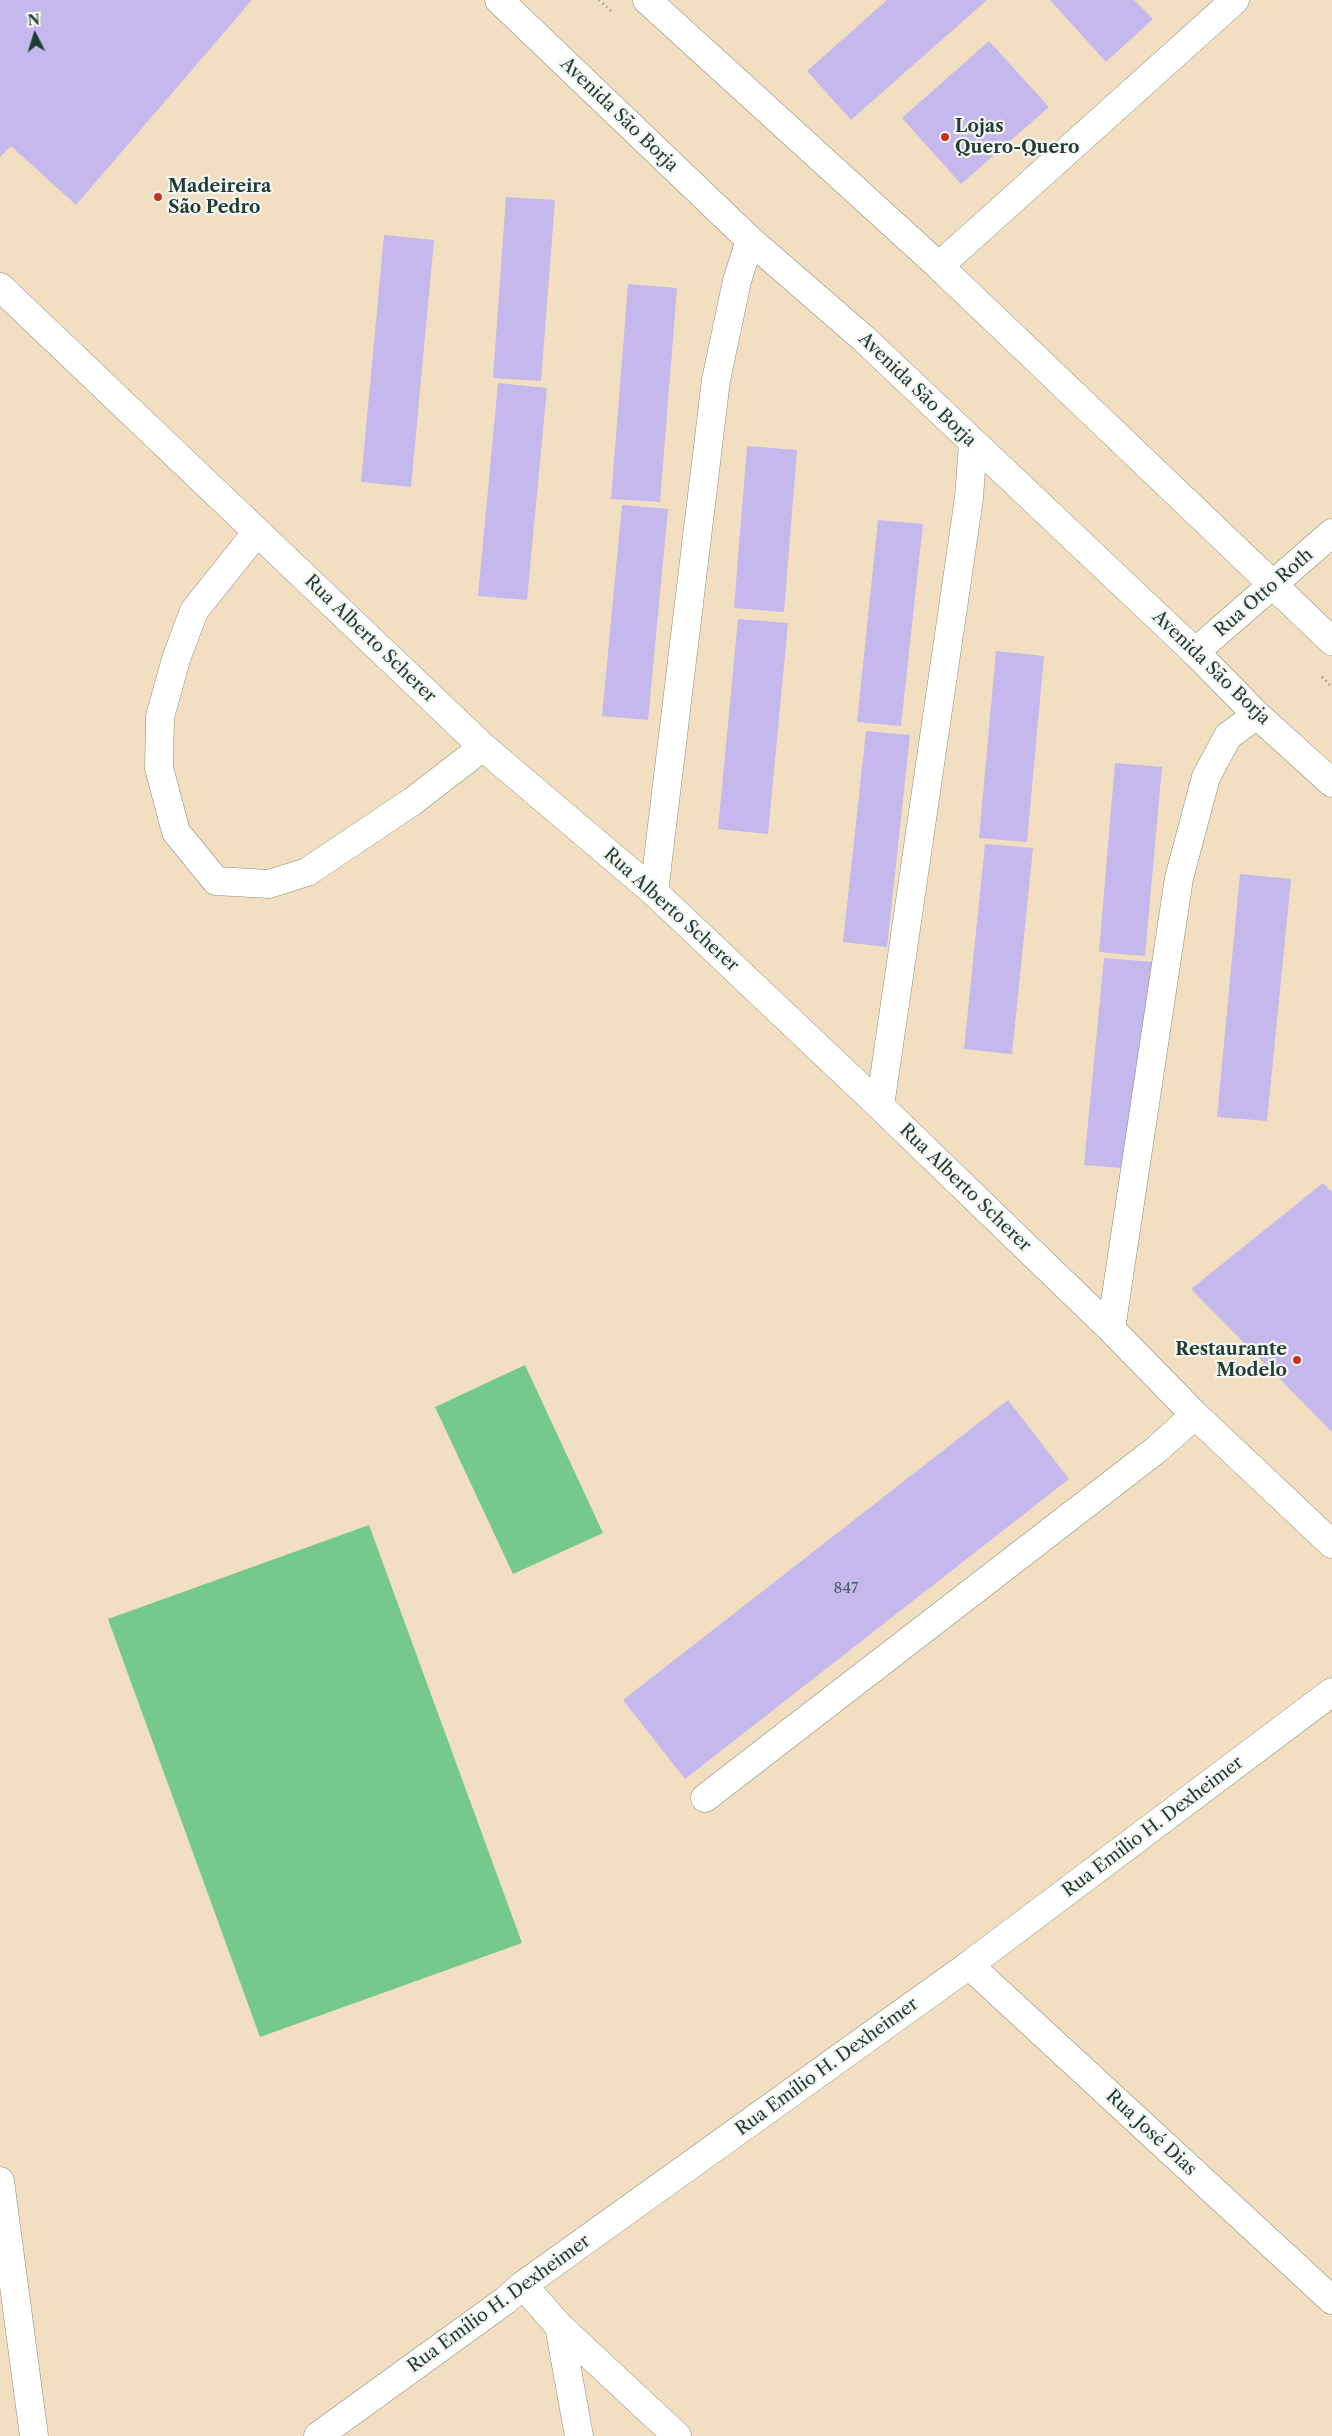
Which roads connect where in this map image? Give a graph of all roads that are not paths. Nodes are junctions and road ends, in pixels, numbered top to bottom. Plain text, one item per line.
1 (499, 0) edge
2 (647, 0) edge
3 (1235, 0) edge
4 (750, 240) junction
5 (939, 266) junction
6 (0, 287) edge
7 (973, 443) junction
8 (257, 532) junction
9 (1332, 533) edge
10 (1272, 586) junction
11 (1332, 641) edge
12 (1195, 652) junction
13 (1257, 715) junction
14 (483, 747) junction
15 (1332, 783) edge
16 (654, 892) junction
17 (880, 1106) junction
18 (1111, 1329) junction
19 (1195, 1415) junction
20 (1332, 1544) edge
21 (1332, 1692) edge
22 (705, 1798) dead end
23 (969, 1965) junction
24 (0, 2181) edge
25 (523, 2285) junction
26 (1332, 2300) edge
27 (560, 2326) junction
28 (34, 2436) edge
29 (318, 2436) edge
30 (579, 2436) edge
31 (677, 2436) edge

1 - 4 street, Avenida São Borja
2 - 5 street
3 - 5 street
4 - 7 street, Avenida São Borja
4 - 16 street
5 - 10 street
6 - 8 street, Rua Alberto Scherer
7 - 12 street, Avenida São Borja
7 - 17 street
8 - 14 street, Rua Alberto Scherer
8 - 14 street
9 - 10 street, Rua Otto Roth
10 - 11 street
10 - 12 street, Rua Otto Roth
12 - 13 street, Avenida São Borja
13 - 15 street, Avenida São Borja
13 - 18 street
14 - 16 street, Rua Alberto Scherer
16 - 17 street, Rua Alberto Scherer
17 - 18 street, Rua Alberto Scherer
18 - 19 street, Rua Alberto Scherer
19 - 20 street, Rua Alberto Scherer
19 - 22 street
21 - 23 street, Rua Emílio H. Dexheimer
23 - 25 street, Rua Emílio H. Dexheimer
23 - 26 street, Rua José Dias
24 - 28 street
25 - 27 street
25 - 29 street, Rua Emílio H. Dexheimer
27 - 30 street
27 - 31 street

